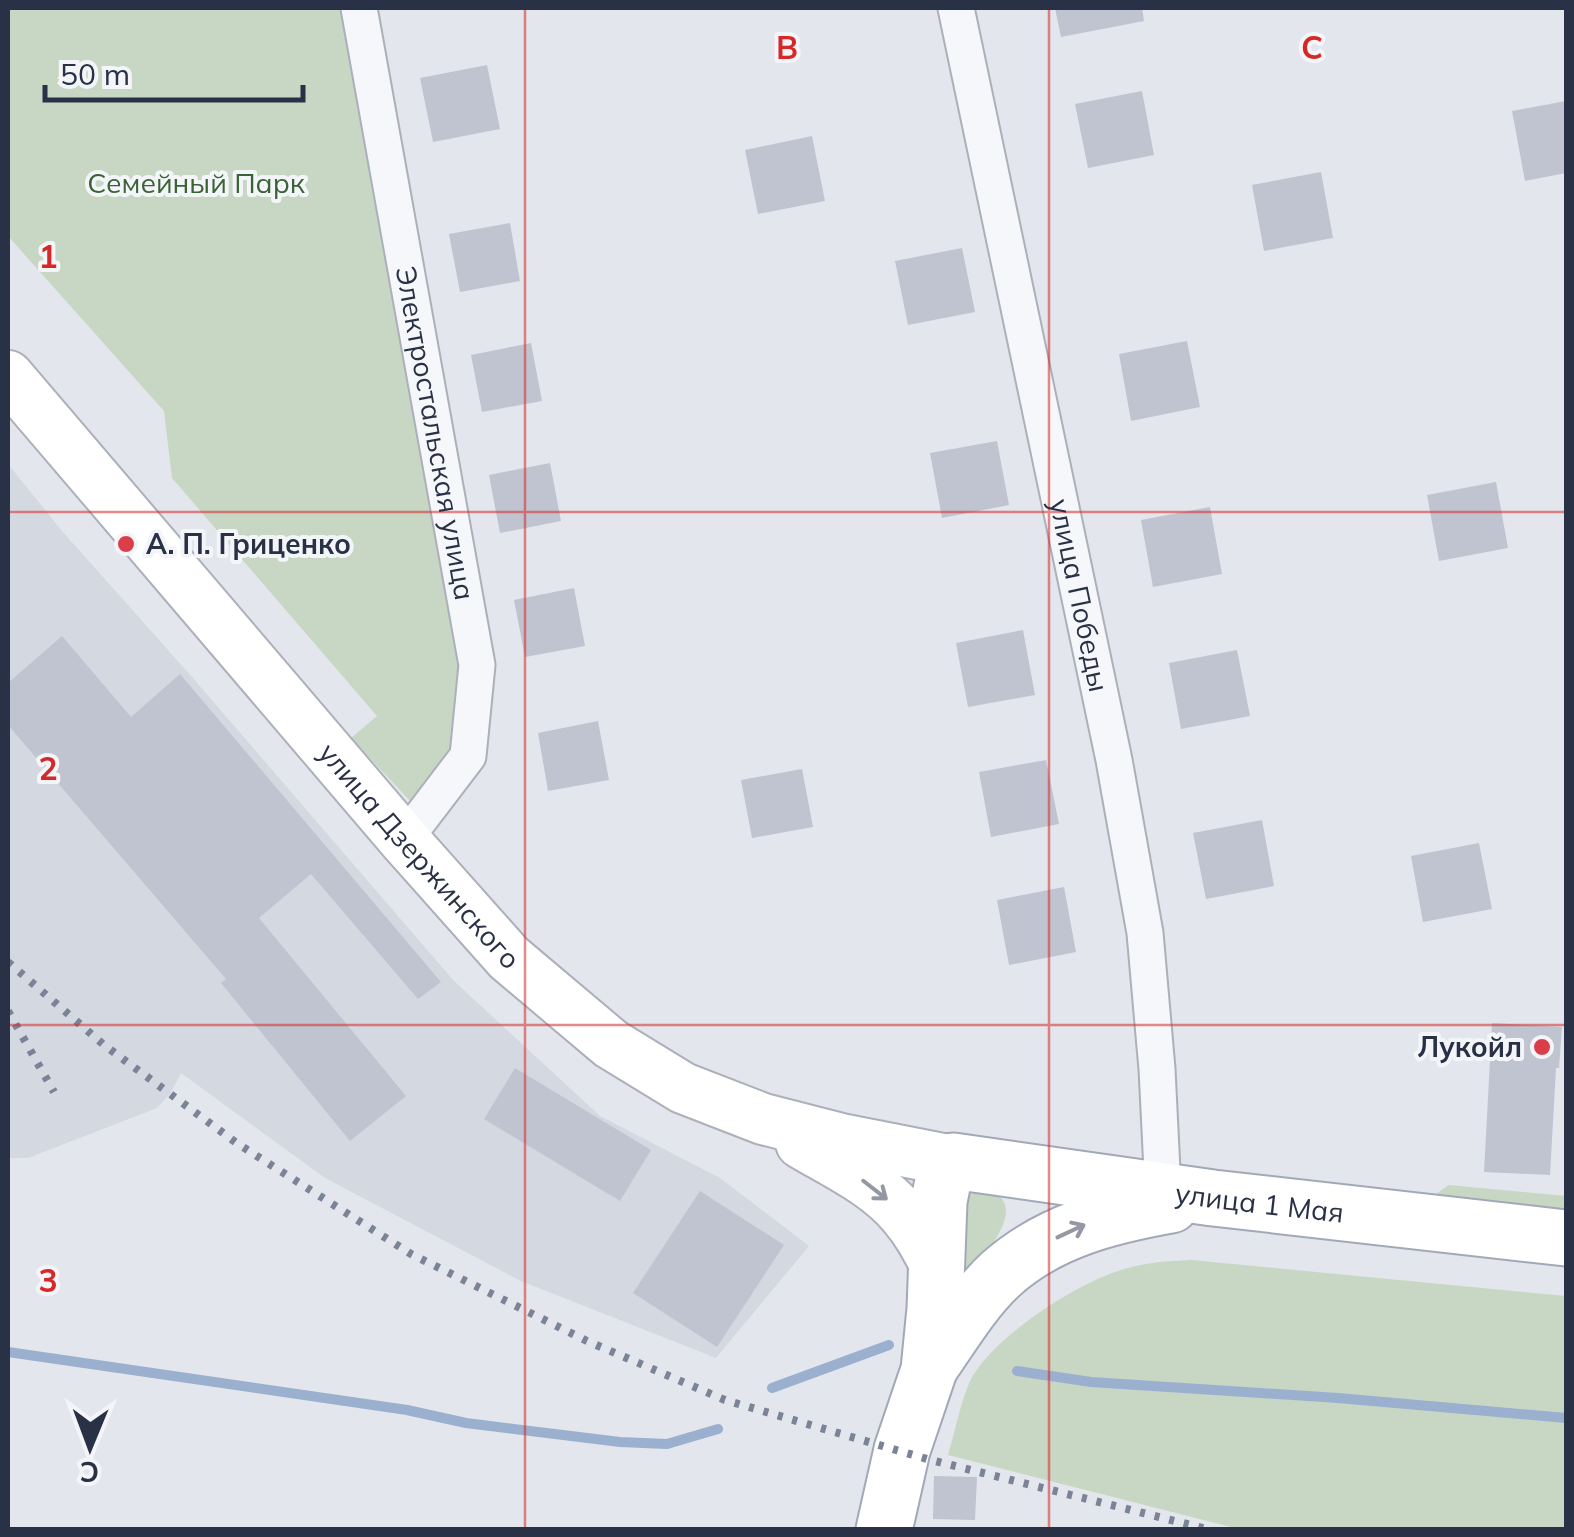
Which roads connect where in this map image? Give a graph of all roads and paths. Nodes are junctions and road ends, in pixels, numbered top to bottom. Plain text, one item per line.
1 (358, 8) edge
2 (956, 8) edge
3 (8, 376) edge
4 (404, 840) junction
5 (763, 1119) junction
6 (954, 1160) junction
7 (1017, 1170) junction
8 (1188, 1195) junction
9 (1566, 1238) edge
10 (937, 1268) junction
11 (1001, 1274) junction
12 (929, 1370) junction
13 (884, 1530) edge

1 - 4 street, Электростальская улица
2 - 8 street, улица Победы
3 - 4 main road, улица Дзержинского
4 - 5 main road, улица Дзержинского
5 - 6 main road, улица Дзержинского
5 -> 10 main road
6 - 7 main road, улица 1 Мая
6 - 10 main road
7 - 8 main road, улица 1 Мая
7 - 11 main road
8 - 9 main road, улица 1 Мая
11 -> 8 main road
10 - 12 main road
11 - 12 main road
12 - 13 main road

